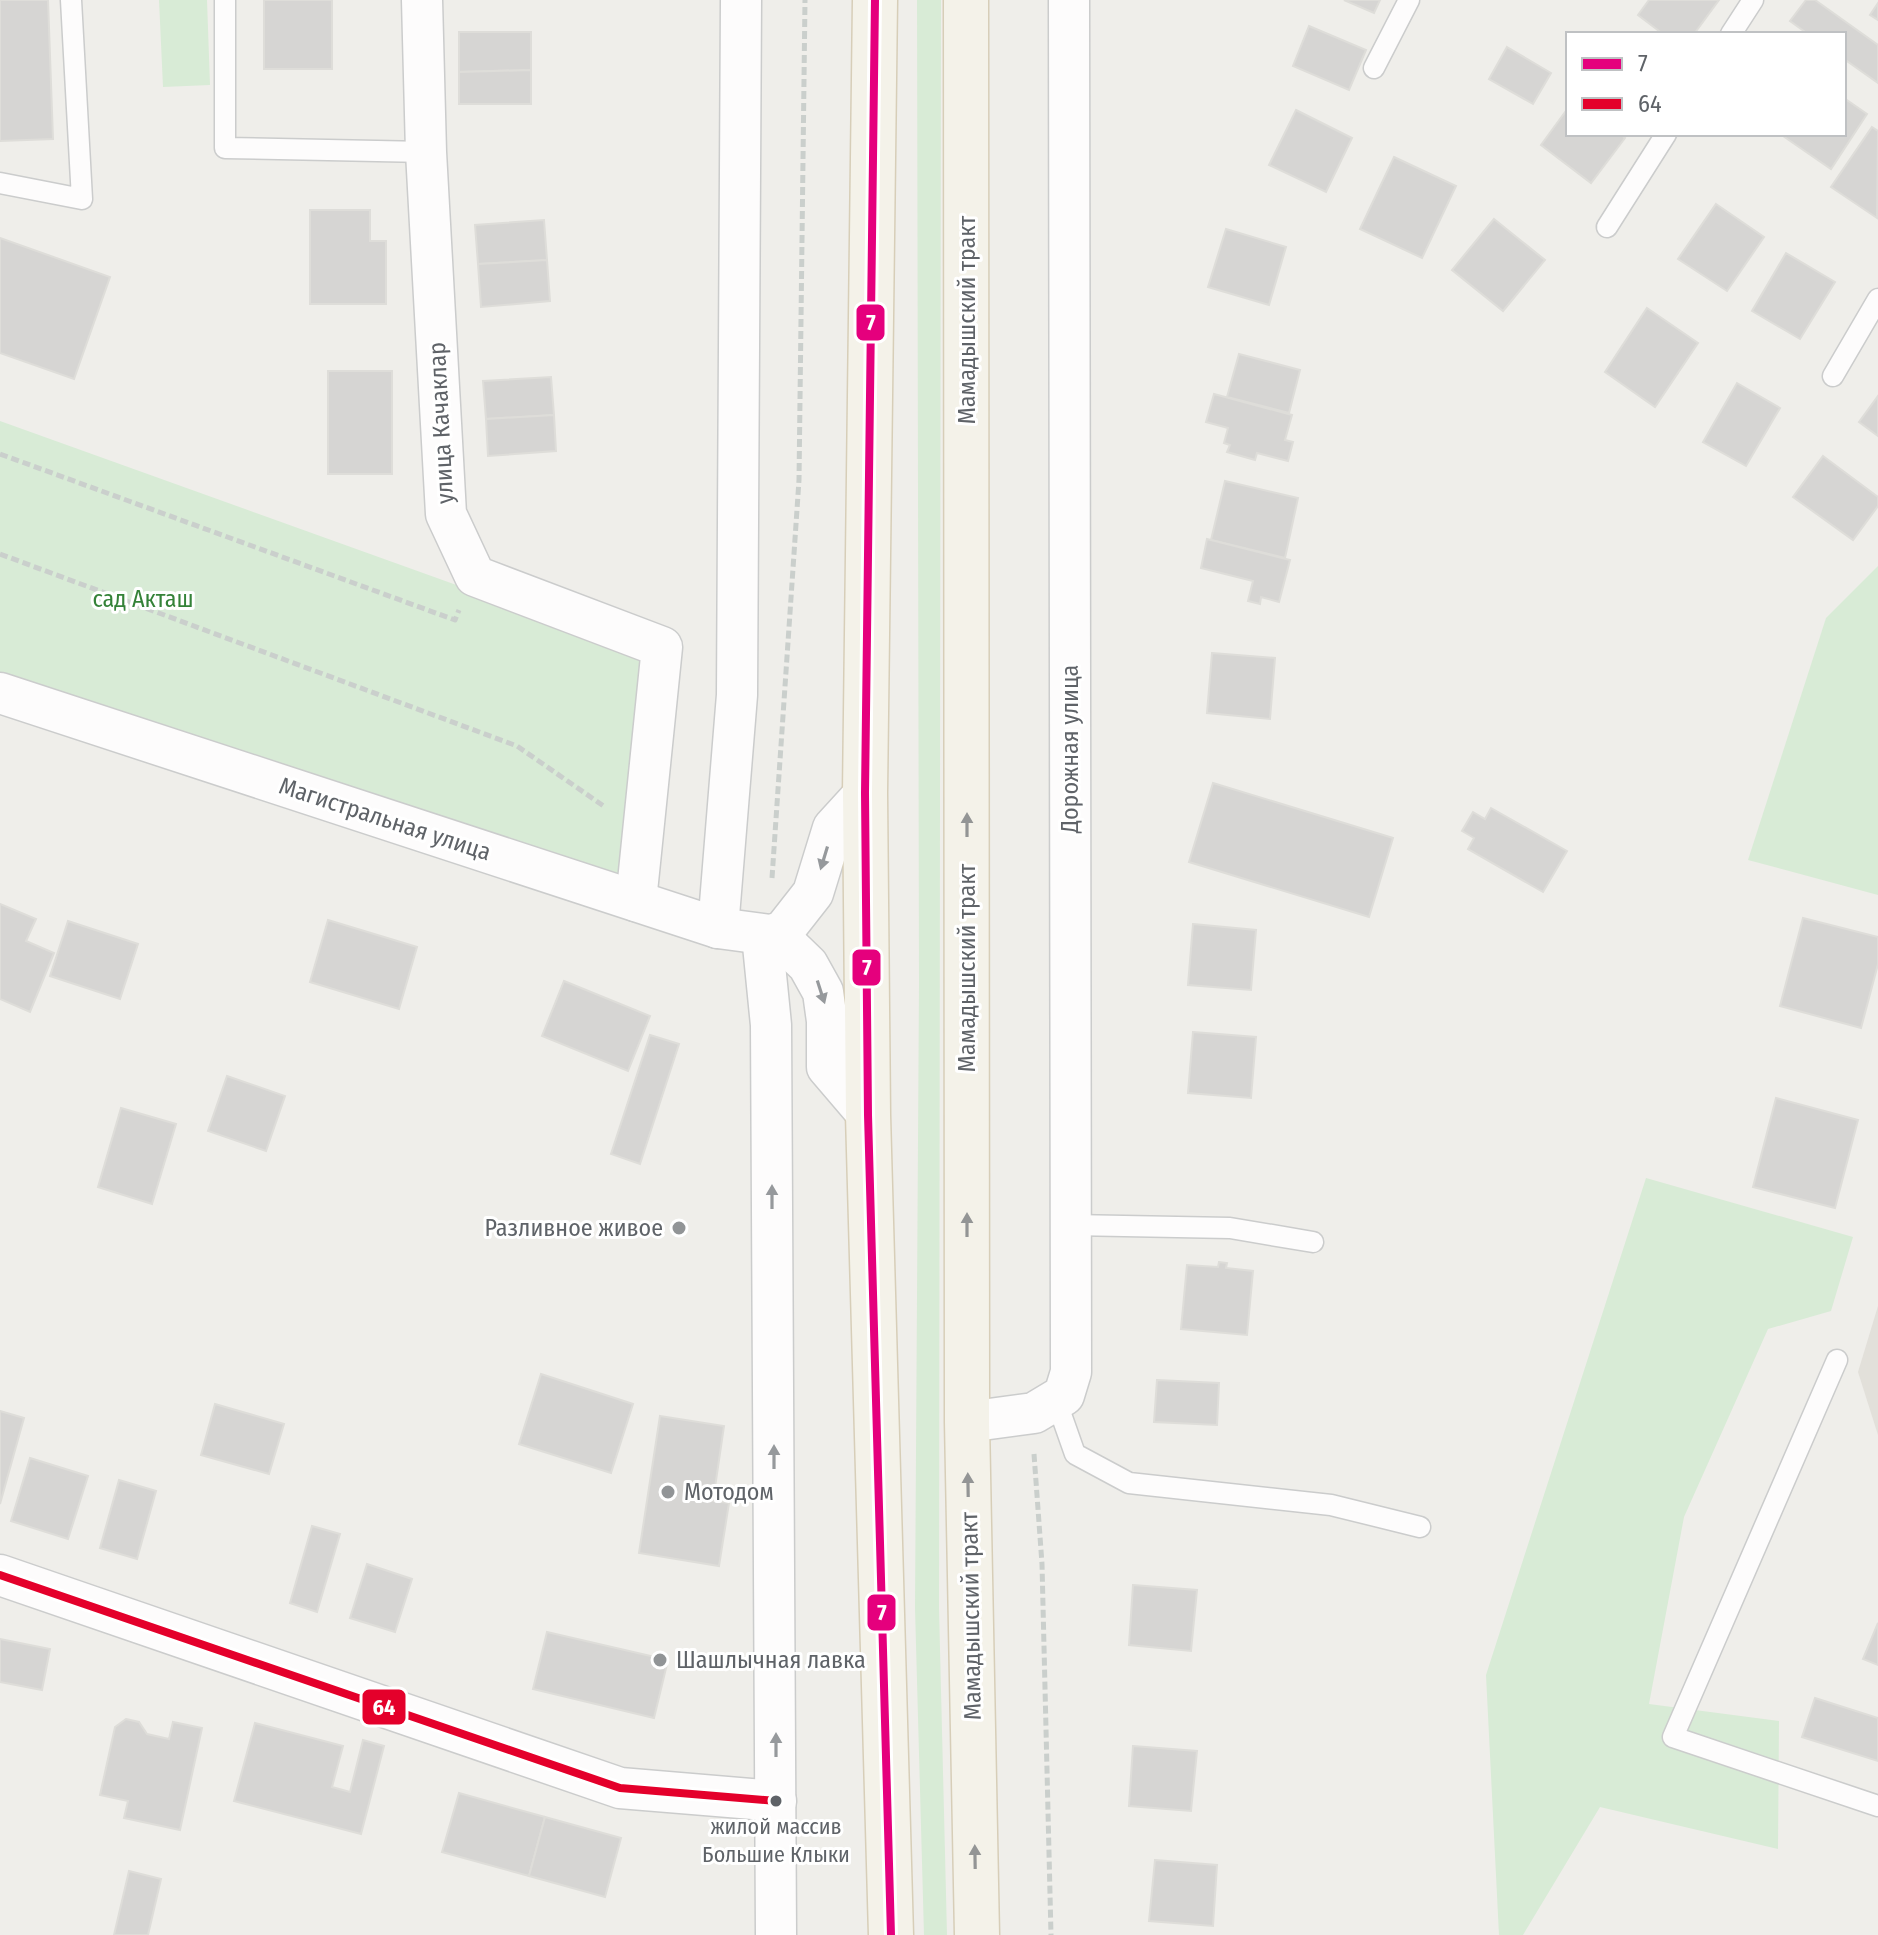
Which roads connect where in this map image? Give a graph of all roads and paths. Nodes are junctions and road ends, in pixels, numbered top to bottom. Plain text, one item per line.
1 (71, 0) edge
2 (225, 0) edge
3 (422, 0) edge
4 (741, 0) edge
5 (805, 0) edge
6 (875, 0) edge
7 (966, 0) edge
8 (1069, 0) edge
9 (1409, 0) edge
10 (1753, 0) edge
11 (1732, 32) edge
12 (1374, 68) dead end
13 (1665, 136) edge
14 (426, 152) junction
15 (0, 183) edge
16 (1607, 227) dead end
17 (1878, 299) edge
18 (1833, 376) dead end
19 (0, 454) edge
20 (0, 554) edge
21 (475, 576) junction
22 (0, 693) edge
23 (865, 793) junction
24 (643, 834) junction
25 (723, 859) junction
26 (772, 870) junction
27 (771, 882) dead end
28 (636, 901) junction
29 (718, 928) junction
30 (767, 935) junction
31 (868, 1115) junction
32 (1071, 1225) junction
33 (1313, 1242) dead end
34 (1837, 1360) dead end
35 (1056, 1400) junction
36 (967, 1422) junction
37 (1034, 1454) dead end
38 (1420, 1527) dead end
39 (0, 1575) edge
40 (776, 1801) junction
41 (1878, 1806) edge
42 (776, 1935) edge
43 (891, 1935) edge
44 (977, 1935) edge
45 (1051, 1935) edge

1 - 15 lane
2 - 14 lane
3 - 14 street, улица Качаклар
4 - 25 street
5 - 26 path
6 - 23 main road
36 -> 7 main road, Мамадышский тракт
8 - 32 street, Дорожная улица
9 - 12 lane
10 - 11 lane
13 - 16 lane
14 - 21 street, улица Качаклар
17 - 18 lane
19 - 21 path
20 - 24 path
21 - 24 street
22 - 28 street, Магистральная улица
23 -> 30 street
23 - 31 main road
24 - 28 street
25 - 26 path
25 - 29 street
26 - 27 path
28 - 29 street, Магистральная улица
29 - 30 street, Магистральная улица
30 -> 31 street
40 -> 30 street
31 - 43 main road
32 - 33 lane
32 - 35 street, Дорожная улица
34 - 41 lane
35 - 36 street
35 - 38 lane
44 -> 36 main road, Мамадышский тракт
37 - 45 path
39 - 40 street
40 - 42 street

